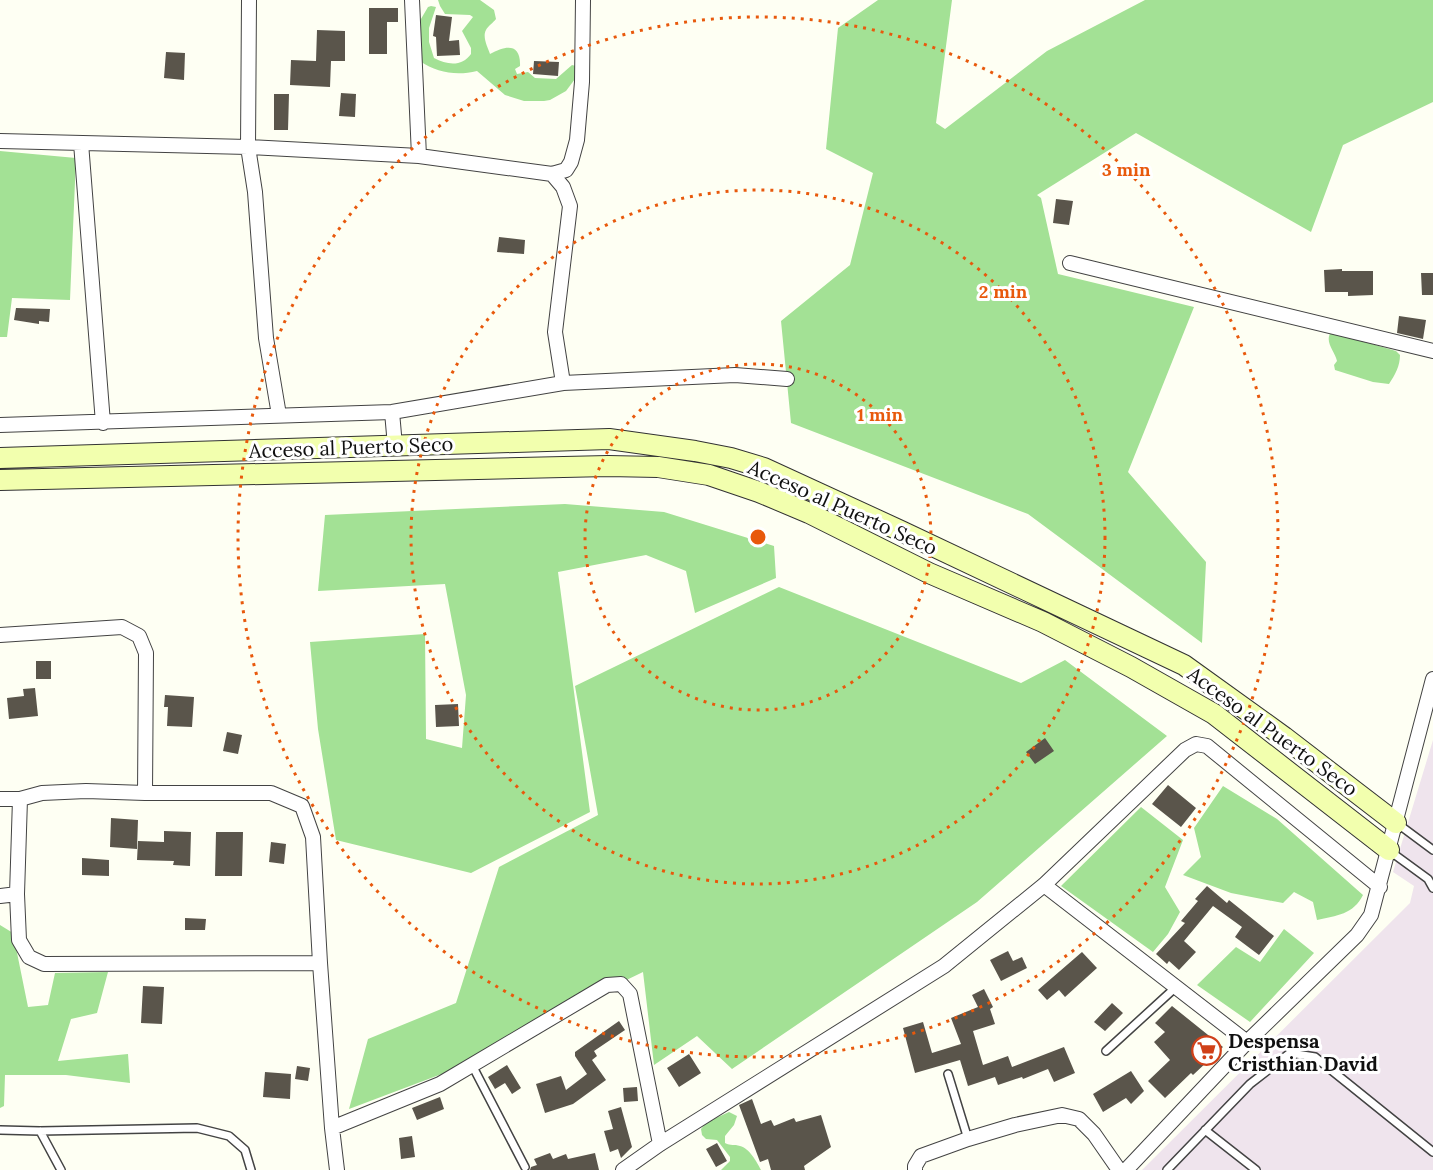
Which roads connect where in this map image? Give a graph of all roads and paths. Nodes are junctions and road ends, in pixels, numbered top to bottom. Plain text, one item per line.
1 (249, 0) edge
2 (412, 0) edge
3 (583, 0) edge
4 (0, 141) edge
5 (81, 143) junction
6 (248, 147) junction
7 (419, 156) junction
8 (552, 174) junction
9 (1070, 263) dead end
10 (1433, 351) edge
11 (788, 379) dead end
12 (563, 383) junction
13 (392, 412) junction
14 (279, 415) junction
15 (103, 423) junction
16 (0, 425) edge
17 (395, 446) junction
18 (0, 458) edge
19 (0, 480) edge
20 (0, 635) edge
21 (1433, 679) edge
22 (145, 793) junction
23 (0, 798) edge
24 (20, 799) junction
25 (1396, 822) junction
26 (1389, 850) junction
27 (1433, 850) edge
28 (1044, 885) junction
29 (1380, 887) junction
30 (1433, 888) edge
31 (17, 894) junction
32 (0, 896) edge
33 (320, 963) junction
34 (1176, 987) junction
35 (1246, 1042) junction
36 (1106, 1051) dead end
37 (472, 1065) junction
38 (948, 1074) dead end
39 (332, 1128) junction
40 (0, 1130) edge
41 (1205, 1130) junction
42 (40, 1131) junction
43 (968, 1139) junction
44 (660, 1144) junction
45 (1433, 1152) edge
46 (641, 1164) edge
47 (525, 1167) dead end
48 (61, 1170) edge
49 (252, 1170) edge
50 (337, 1170) edge
51 (623, 1170) edge
52 (915, 1170) edge
53 (1119, 1170) edge
54 (1126, 1170) edge
55 (1167, 1170) edge
56 (1256, 1170) edge

1 - 6 street
2 - 7 street
3 - 8 street
4 - 5 street
5 - 6 street
5 - 15 street
6 - 7 street
6 - 14 street
7 - 8 street
8 - 12 street
9 - 10 street
11 - 12 street
12 - 13 street
13 - 14 street
13 - 17 street
14 - 15 street
15 - 16 street
17 - 18 main road, Acceso al Puerto Seco
17 - 25 main road, Acceso al Puerto Seco
19 - 26 main road, Acceso al Puerto Seco
20 - 22 street
21 - 25 street
22 - 24 street
22 - 33 street
23 - 24 street
24 - 31 street
25 - 26 street
25 - 27 lane
26 - 29 street
26 - 30 lane
28 - 29 street
28 - 34 street
28 - 44 street
29 - 35 street
31 - 32 street
31 - 33 street
33 - 39 street
34 - 35 street
34 - 36 lane
35 - 54 street
37 - 39 street
37 - 44 street
37 - 47 lane
38 - 43 lane
39 - 50 street
40 - 42 lane
41 - 45 lane
41 - 55 lane
41 - 56 lane
42 - 48 lane
42 - 49 lane
43 - 52 street
43 - 53 street
44 - 46 street
46 - 51 street

